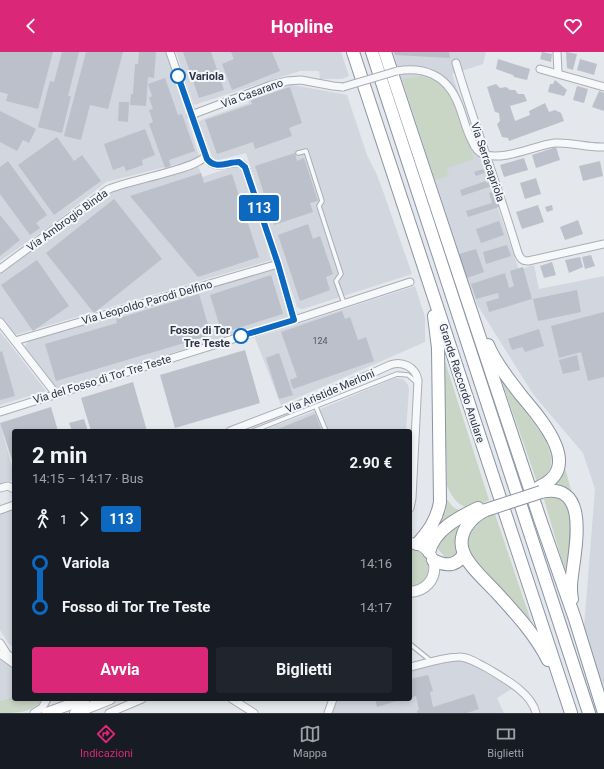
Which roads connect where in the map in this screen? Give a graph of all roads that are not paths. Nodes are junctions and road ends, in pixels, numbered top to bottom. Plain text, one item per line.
1 (170, 52) edge
2 (353, 52) edge
3 (372, 52) edge
4 (385, 52) edge
5 (557, 52) edge
6 (456, 63) dead end
7 (540, 69) dead end
8 (558, 74) junction
9 (604, 87) edge
10 (191, 115) junction
11 (604, 147) edge
12 (298, 154) dead end
13 (484, 154) junction
14 (205, 156) junction
15 (604, 244) edge
16 (278, 264) junction
17 (0, 269) edge
18 (410, 282) dead end
19 (430, 285) junction
20 (465, 293) junction
21 (344, 303) junction
22 (294, 320) junction
23 (0, 322) edge
24 (15, 341) junction
25 (418, 386) junction
26 (56, 394) junction
27 (316, 407) junction
28 (0, 412) edge
29 (235, 429) edge
30 (258, 429) edge
31 (325, 429) edge
32 (0, 488) edge
33 (12, 488) edge
34 (540, 489) junction
35 (412, 494) edge
36 (12, 505) edge
37 (486, 507) junction
38 (0, 510) edge
39 (413, 544) edge
40 (464, 554) junction
41 (431, 556) junction
42 (412, 592) edge
43 (575, 619) junction
44 (0, 643) edge
45 (412, 646) edge
46 (12, 652) edge
47 (0, 654) edge
48 (12, 658) edge
49 (432, 662) junction
50 (12, 663) edge
51 (412, 667) edge
52 (567, 700) junction
53 (47, 701) edge
54 (80, 701) edge
55 (105, 701) edge
56 (137, 701) edge
57 (235, 701) edge
58 (332, 701) edge
59 (34, 713) edge
60 (47, 713) edge
61 (75, 713) edge
62 (108, 713) edge
63 (254, 713) edge
64 (328, 713) edge
65 (536, 713) edge
66 (571, 713) edge
67 (589, 713) edge
68 (604, 713) edge

1 - 10 street
2 - 19 highway, Grande Raccordo Anulare
3 - 67 highway, Grande Raccordo Anulare
4 - 20 highway
5 - 8 street
6 - 13 street, Via Serracapriola
7 - 8 street
8 - 9 street
10 - 13 street, Via Casarano, bridge
10 - 14 street
11 - 13 street
12 - 21 lane
13 - 15 street, Via Serracapriola
14 - 16 street
14 - 17 street, Via Ambrogio Binda
16 - 22 street
16 - 24 street, Via Leopoldo Parodi Delfino
18 - 21 street, Via del Fosso di Tor Tre Teste
19 - 39 highway
19 - 52 highway, Grande Raccordo Anulare
20 - 34 highway
20 - 43 highway
21 - 22 street, Via del Fosso di Tor Tre Teste
22 - 26 street, Via del Fosso di Tor Tre Teste
23 - 24 street
24 - 26 street
25 - 27 lane, Via Aristide Merloni
25 - 29 street, Via Aristide Merloni
25 - 35 street, Via Aristide Merloni
26 - 28 street, Via del Fosso di Tor Tre Teste
27 - 30 lane, Via Aristide Merloni
27 - 31 lane
32 - 33 street
34 - 37 highway, bridge
34 - 43 highway
36 - 38 street
37 - 40 highway
37 - 41 highway
39 - 41 main road
40 - 41 highway
40 - 52 highway
41 - 42 main road
43 - 68 highway
44 - 46 street
44 - 48 street
45 - 49 lane
47 - 50 street
49 - 51 street
49 - 65 street
52 - 66 highway, Grande Raccordo Anulare
53 - 59 street
54 - 60 main road
55 - 61 main road
56 - 62 street
57 - 63 street
58 - 64 street

